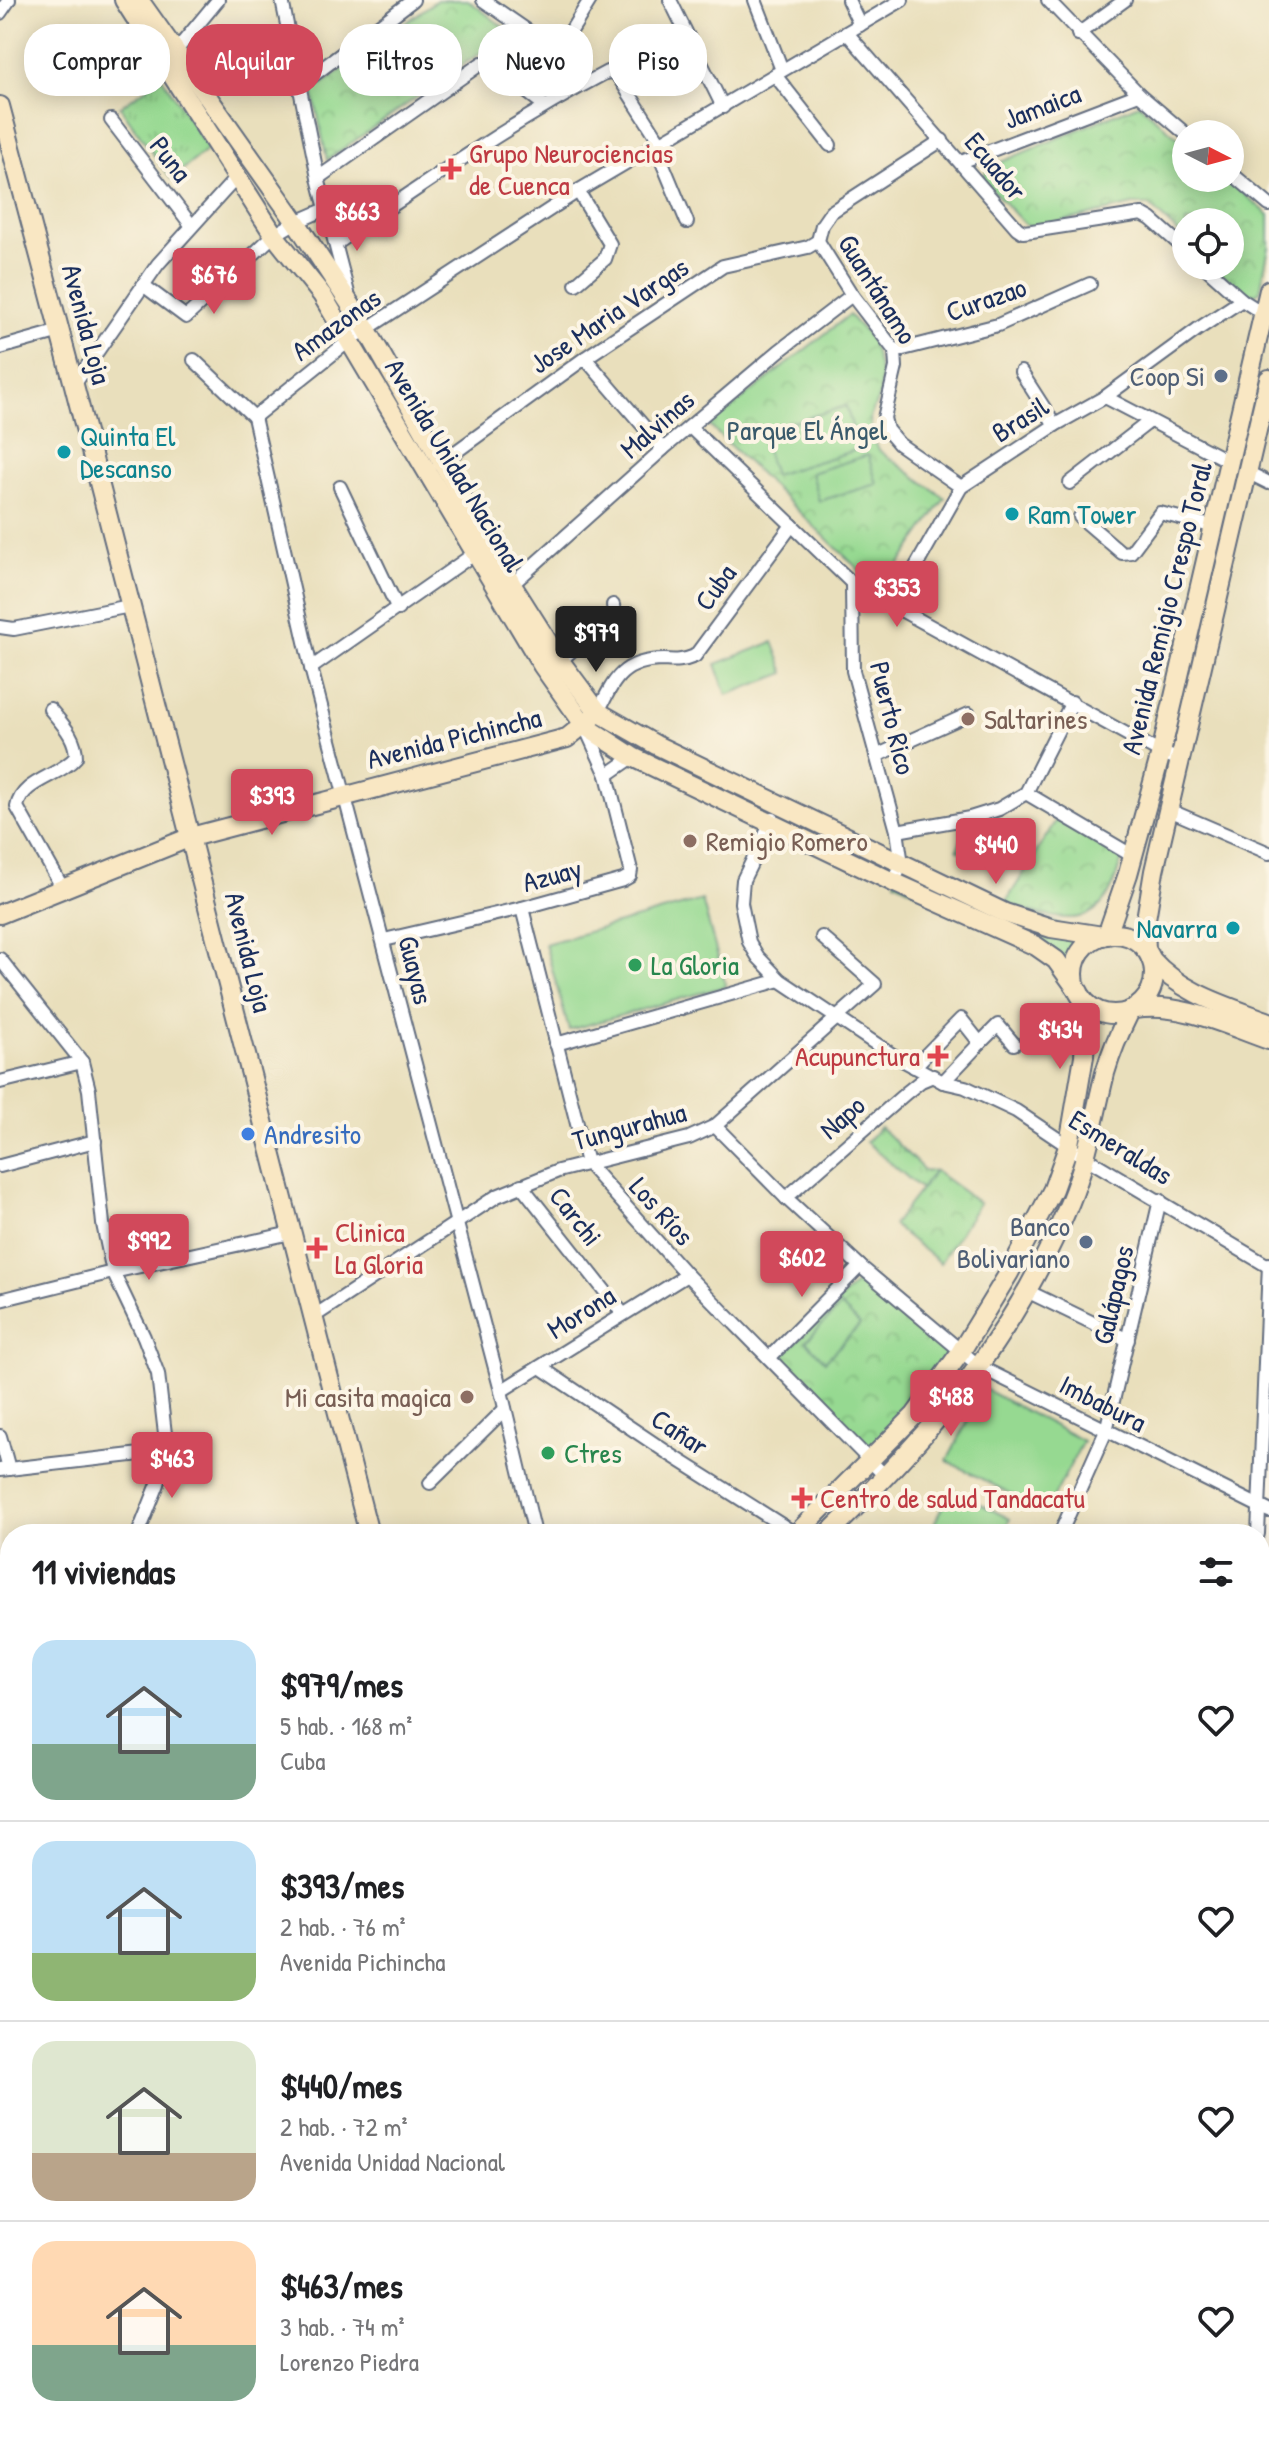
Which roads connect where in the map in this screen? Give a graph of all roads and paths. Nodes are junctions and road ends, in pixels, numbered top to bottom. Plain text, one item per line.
1 (9, 0) edge
2 (125, 0) edge
3 (139, 0) edge
4 (218, 0) edge
5 (282, 0) edge
6 (413, 0) edge
7 (483, 0) edge
8 (590, 0) edge
9 (670, 0) edge
10 (755, 0) edge
11 (848, 0) edge
12 (902, 0) edge
13 (1048, 0) edge
14 (1125, 0) edge
15 (0, 13) edge
16 (287, 24) edge
17 (860, 25) junction
18 (847, 33) junction
19 (1078, 34) junction
20 (175, 52) junction
21 (323, 68) edge
22 (779, 72) junction
23 (1139, 94) junction
24 (301, 96) edge
25 (544, 105) junction
26 (0, 106) edge
27 (723, 107) junction
28 (111, 120) dead end
29 (1172, 122) edge
30 (942, 140) junction
31 (657, 143) junction
32 (830, 145) dead end
33 (961, 162) junction
34 (236, 178) junction
35 (318, 178) junction
36 (1244, 184) edge
37 (578, 191) junction
38 (1269, 205) edge
39 (326, 209) junction
40 (296, 222) junction
41 (687, 222) dead end
42 (192, 226) junction
43 (274, 235) junction
44 (1172, 238) edge
45 (818, 241) junction
46 (336, 244) junction
47 (1220, 280) edge
48 (576, 284) dead end
49 (1090, 284) dead end
50 (143, 285) junction
51 (1269, 290) edge
52 (852, 295) junction
53 (1242, 300) junction
54 (352, 306) junction
55 (1264, 314) junction
56 (366, 328) junction
57 (60, 331) junction
58 (350, 340) junction
59 (0, 348) edge
60 (895, 351) junction
61 (585, 358) junction
62 (194, 360) dead end
63 (1021, 372) dead end
64 (1268, 384) edge
65 (74, 385) junction
66 (1105, 397) junction
67 (254, 417) junction
68 (1150, 421) junction
69 (1055, 425) junction
70 (690, 427) junction
71 (663, 449) junction
72 (442, 462) junction
73 (1230, 462) junction
74 (426, 472) junction
75 (1247, 472) junction
76 (1070, 483) dead end
77 (1269, 483) edge
78 (340, 487) dead end
79 (961, 487) junction
80 (1080, 517) dead end
81 (792, 525) junction
82 (1215, 527) junction
83 (474, 554) junction
84 (852, 583) junction
85 (506, 590) junction
86 (613, 605) dead end
87 (130, 606) junction
88 (893, 607) junction
89 (398, 609) junction
90 (0, 627) edge
91 (560, 661) junction
92 (311, 668) junction
93 (1072, 702) junction
94 (50, 709) dead end
95 (969, 714) dead end
96 (592, 719) junction
97 (1161, 753) junction
98 (876, 756) junction
99 (633, 757) junction
100 (1181, 760) junction
101 (607, 775) junction
102 (1026, 793) junction
103 (343, 795) junction
104 (780, 805) junction
105 (1169, 810) junction
106 (771, 824) junction
107 (897, 831) junction
108 (191, 837) junction
109 (1269, 853) edge
110 (1133, 856) junction
111 (902, 864) junction
112 (893, 882) junction
113 (62, 887) junction
114 (522, 908) junction
115 (0, 914) edge
116 (1105, 936) junction
117 (822, 937) dead end
118 (384, 940) junction
119 (1148, 955) junction
120 (0, 959) edge
121 (780, 980) junction
122 (1080, 994) junction
123 (1132, 1010) junction
124 (836, 1019) junction
125 (1269, 1022) edge
126 (1269, 1040) edge
127 (980, 1043) junction
128 (556, 1044) junction
129 (1014, 1044) dead end
130 (82, 1062) junction
131 (914, 1067) junction
132 (938, 1079) junction
133 (0, 1082) edge
134 (715, 1126) junction
135 (95, 1141) junction
136 (1069, 1144) junction
137 (1086, 1158) junction
138 (587, 1163) junction
139 (0, 1166) edge
140 (521, 1185) junction
141 (786, 1198) junction
142 (1160, 1200) junction
143 (455, 1222) junction
144 (291, 1233) junction
145 (1269, 1265) edge
146 (860, 1266) junction
147 (113, 1272) junction
148 (687, 1275) junction
149 (1029, 1292) junction
150 (0, 1300) edge
151 (623, 1314) junction
152 (313, 1317) junction
153 (1128, 1340) junction
154 (960, 1353) junction
155 (769, 1358) junction
156 (540, 1367) junction
157 (980, 1367) junction
158 (501, 1391) junction
159 (505, 1409) junction
160 (1106, 1431) junction
161 (0, 1436) edge
162 (167, 1451) junction
163 (871, 1461) junction
164 (5, 1469) edge
165 (886, 1477) junction
166 (430, 1483) dead end
167 (1264, 1509) edge
168 (142, 1524) edge
169 (366, 1524) edge
170 (533, 1524) edge
171 (780, 1524) edge
172 (806, 1524) edge
173 (838, 1524) edge
174 (1065, 1524) edge

1 - 15 street
2 - 34 main road, Avenida Unidad Nacional
3 - 20 main road, Avenida Unidad Nacional
4 - 20 street
5 - 16 street
6 - 21 street
7 - 8 street
9 - 27 street
10 - 22 street
11 - 17 street
12 - 17 street, Amazonas
13 - 19 street
14 - 19 street
17 - 18 street, Amazonas
18 - 22 street, Amazonas
18 - 30 street, Ecuador
19 - 23 street
20 - 40 main road, Avenida Unidad Nacional
22 - 27 street, Amazonas
22 - 32 street
23 - 29 street
23 - 33 street, Jamaica
24 - 35 street
25 - 31 street
25 - 35 street
25 - 46 street
26 - 57 main road, Avenida Loja
27 - 31 street, Amazonas
28 - 42 street, Puna
30 - 33 street, Ecuador
30 - 45 street, Guantánamo
31 - 37 street, Amazonas
31 - 41 street
33 - 44 street, Ecuador
34 - 42 street
34 - 43 main road, Avenida Unidad Nacional
35 - 39 street
36 - 38 street
37 - 48 street
37 - 56 street, Amazonas
39 - 40 street
39 - 46 street
40 - 43 street
40 - 54 main road, Avenida Unidad Nacional
42 - 50 street
43 - 50 street
43 - 58 main road, Avenida Unidad Nacional
45 - 52 street, Guantánamo
45 - 61 street, Jose Maria Vargas
46 - 54 street
47 - 53 street
49 - 60 street, Curazao
50 - 65 street
51 - 55 main road, Avenida Remigio Crespo Toral
52 - 60 street, Guantánamo
52 - 70 street, Malvinas
53 - 55 street
53 - 66 street, Brasil
54 - 56 main road, Avenida Unidad Nacional
55 - 73 main road, Avenida Remigio Crespo Toral
56 - 58 street, Amazonas
56 - 72 main road, Avenida Unidad Nacional
57 - 59 street
57 - 65 main road, Avenida Loja
58 - 67 street, Amazonas
58 - 74 main road, Avenida Unidad Nacional
60 - 79 street, Guantánamo
61 - 71 street
61 - 72 street, Jose Maria Vargas
62 - 67 street
63 - 69 street
64 - 75 main road, Avenida Remigio Crespo Toral
65 - 87 main road, Avenida Loja
66 - 68 street
66 - 69 street, Brasil
67 - 92 street, Guayas
68 - 73 street
68 - 76 street
69 - 79 street, Brasil
70 - 71 street, Malvinas
70 - 81 street
71 - 85 street, Malvinas
72 - 74 street, Jose Maria Vargas
72 - 85 main road, Avenida Unidad Nacional
73 - 82 main road, Avenida Remigio Crespo Toral
74 - 83 main road, Avenida Unidad Nacional
75 - 77 street
75 - 100 main road, Avenida Remigio Crespo Toral
78 - 89 street
79 - 88 street, Brasil
80 - 82 street
81 - 84 street
81 - 96 street, Cuba
82 - 97 main road, Avenida Remigio Crespo Toral
83 - 85 main road, Avenida Unidad Nacional
83 - 89 street
84 - 88 street
84 - 98 street, Puerto Rico
85 - 91 main road, Avenida Unidad Nacional
85 - 96 main road, Avenida Unidad Nacional
86 - 91 street
87 - 90 street
87 - 108 main road, Avenida Loja
88 - 93 street
89 - 92 street
91 - 96 main road, Avenida Unidad Nacional
92 - 103 street, Guayas
93 - 97 street
93 - 102 street
94 - 113 street
95 - 98 street
96 - 99 main road, Avenida Unidad Nacional
96 - 101 street, Azuay
96 - 103 main road, Avenida Pichincha
96 - 104 main road, Avenida Unidad Nacional
97 - 100 street
97 - 110 main road, Avenida Remigio Crespo Toral
98 - 107 street, Puerto Rico
99 - 101 street
99 - 106 main road, Avenida Unidad Nacional
100 - 105 main road, Avenida Remigio Crespo Toral
101 - 114 street, Azuay
102 - 107 street
102 - 110 street
103 - 108 main road, Avenida Pichincha
103 - 118 street, Guayas
104 - 106 street, Esmeraldas
104 - 111 main road, Avenida Unidad Nacional
105 - 109 street
105 - 119 main road, Avenida Remigio Crespo Toral
106 - 112 main road, Avenida Unidad Nacional
106 - 121 street, Esmeraldas
107 - 111 street, Puerto Rico
108 - 113 main road, Avenida Pichincha
108 - 144 main road, Avenida Loja
110 - 116 main road, Avenida Remigio Crespo Toral
111 - 112 street
111 - 116 main road, Avenida Unidad Nacional
112 - 122 main road, Avenida Unidad Nacional
113 - 115 main road, Avenida Pichincha
114 - 118 street, Azuay
114 - 128 street, Los Ríos
116 - 119 main road
116 - 122 main road
117 - 124 street, Tungurahua
118 - 143 street, Guayas
119 - 123 main road
119 - 125 main road
120 - 130 street
121 - 124 street, Esmeraldas
121 - 128 street
122 - 123 main road
122 - 136 main road
123 - 126 main road
123 - 137 main road
124 - 131 street, Esmeraldas
124 - 134 street, Tungurahua
127 - 129 street
127 - 131 street
127 - 132 street
128 - 138 street, Los Ríos
130 - 133 street
130 - 135 street
131 - 132 street, Esmeraldas
132 - 136 street, Esmeraldas
132 - 141 street, Napo
134 - 138 street, Tungurahua
134 - 141 street, Imbabura
135 - 139 street
135 - 147 street
136 - 137 street, Esmeraldas
136 - 154 main road
137 - 142 street, Esmeraldas
137 - 149 main road
138 - 140 street, Tungurahua
138 - 148 street, Los Ríos
140 - 143 street, Tungurahua
140 - 151 street, Carchi
141 - 146 street, Imbabura
142 - 145 street, Esmeraldas
142 - 153 street, Galápagos
143 - 152 street, Tungurahua
143 - 158 street, Guayas
144 - 147 street
144 - 152 main road, Avenida Loja
145 - 167 street
146 - 154 street, Imbabura
146 - 155 street
147 - 150 street
147 - 162 street
148 - 151 street, Morona
148 - 155 street, Los Ríos
149 - 153 street
149 - 157 main road
151 - 156 street, Morona
152 - 169 main road, Avenida Loja
153 - 160 street, Galápagos
154 - 157 street, Imbabura
154 - 163 main road
155 - 163 street, Los Ríos
156 - 158 street, Morona
156 - 171 street, Cañar
157 - 160 street, Imbabura
157 - 165 main road
158 - 159 street, Guayas
159 - 166 street
159 - 170 street, Guayas
160 - 167 street, Imbabura
160 - 174 street, Galápagos
161 - 164 street
162 - 164 street
162 - 168 street
163 - 165 street, Los Ríos
163 - 172 main road
165 - 173 main road

